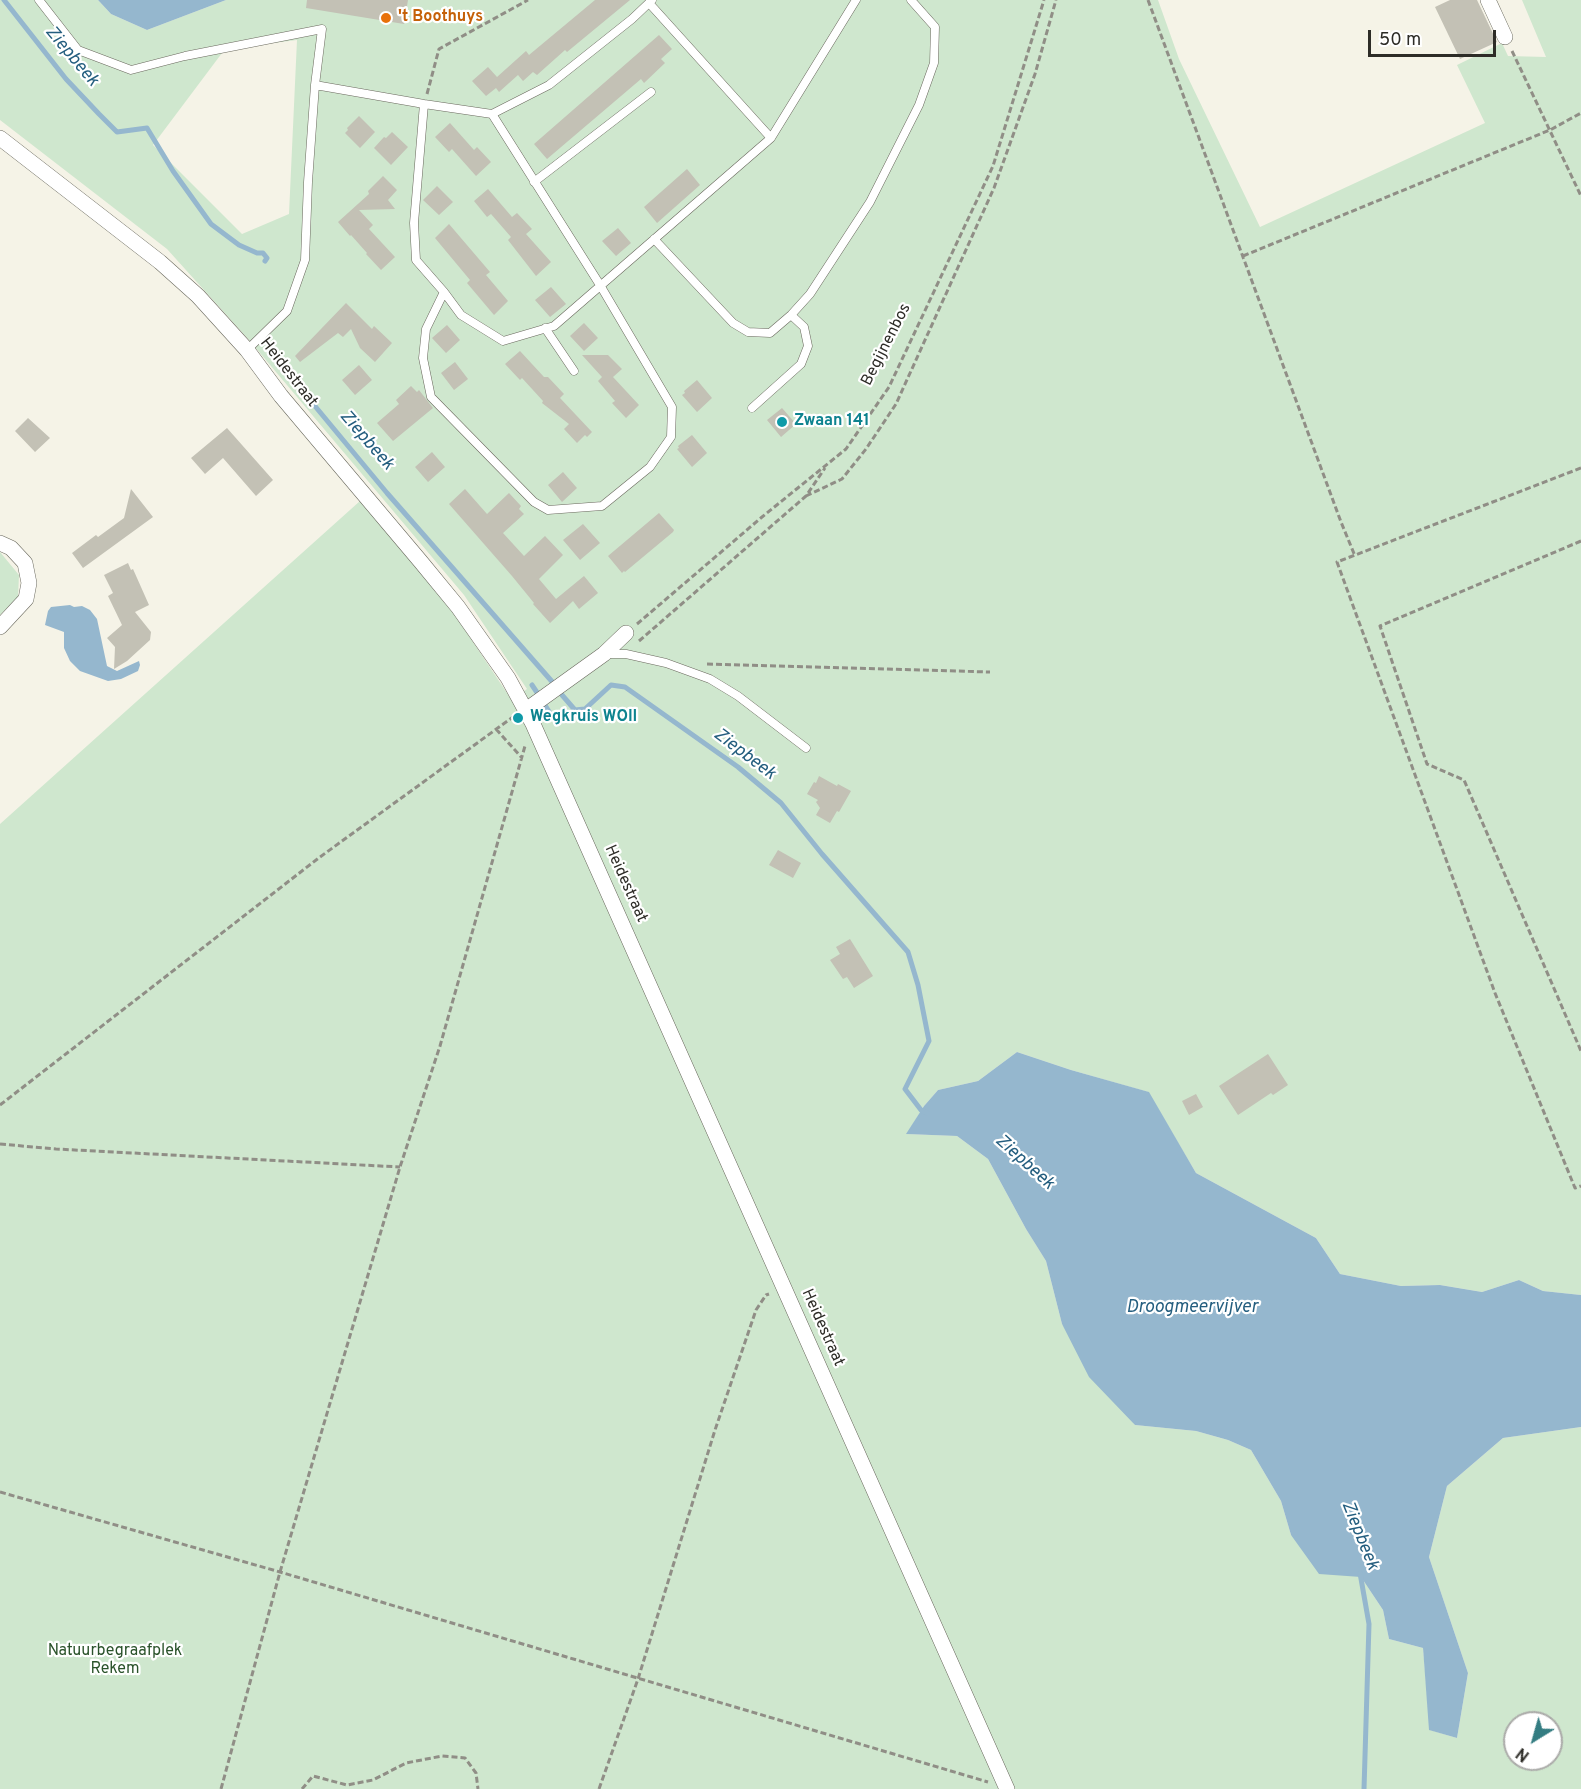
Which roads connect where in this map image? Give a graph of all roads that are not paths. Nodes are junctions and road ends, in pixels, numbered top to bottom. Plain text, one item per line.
1 (39, 0) edge
2 (856, 0) edge
3 (911, 0) edge
4 (1488, 0) edge
5 (651, 1) edge
6 (1505, 37) road end
7 (315, 85) junction
8 (651, 92) dead end
9 (424, 104) junction
10 (492, 114) junction
11 (0, 138) edge
12 (771, 138) junction
13 (534, 182) junction
14 (654, 239) junction
15 (600, 285) junction
16 (444, 292) junction
17 (791, 315) junction
18 (545, 328) junction
19 (247, 350) junction
20 (574, 371) dead end
21 (752, 408) dead end
22 (0, 543) edge
23 (0, 627) edge
24 (615, 644) joint
25 (526, 710) junction
26 (806, 748) dead end
27 (1007, 1788) edge

1 - 7 lane
2 - 12 lane
3 - 17 lane
4 - 6 street
5 - 10 lane
5 - 12 lane
7 - 9 lane
7 - 19 lane
8 - 13 lane
9 - 10 lane
9 - 16 lane
10 - 13 lane
11 - 19 street, Heidestraat
12 - 14 lane
13 - 15 lane
14 - 15 lane
14 - 17 lane
15 - 16 lane
15 - 18 lane
16 - 18 lane
17 - 21 lane
18 - 20 lane
19 - 25 street, Heidestraat
22 - 23 street
24 - 25 street
24 - 26 lane
25 - 27 street, Heidestraat

